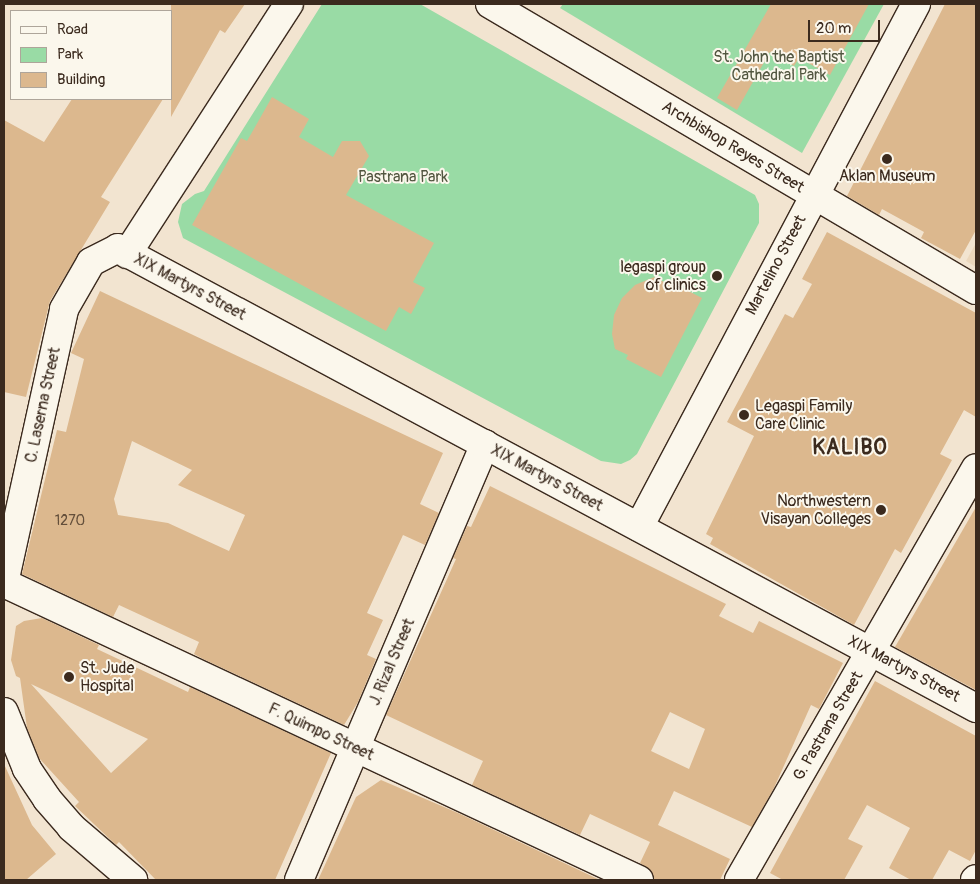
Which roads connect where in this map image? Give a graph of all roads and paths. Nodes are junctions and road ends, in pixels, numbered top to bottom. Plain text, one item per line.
1 (289, 4) edge
2 (490, 4) edge
3 (916, 4) edge
4 (813, 194) junction
5 (122, 251) junction
6 (976, 290) edge
7 (484, 444) junction
8 (976, 468) edge
9 (639, 527) junction
10 (4, 583) edge
11 (871, 651) junction
12 (976, 708) edge
13 (4, 712) edge
14 (355, 748) junction
15 (133, 880) edge
16 (298, 880) edge
17 (639, 880) edge
18 (739, 880) edge

1 - 5 street, C. Laserna Street
2 - 4 street, Archbishop Reyes Street
3 - 4 street, Martelino Street
4 - 6 street, Archbishop Reyes Street
4 - 9 street, Martelino Street
5 - 7 street, XIX Martyrs Street
5 - 10 street, C. Laserna Street
7 - 9 street, XIX Martyrs Street
7 - 14 street, J. Rizal Street
8 - 11 street, G. Pastrana Street
9 - 11 street, XIX Martyrs Street
10 - 14 street, F. Quimpo Street
11 - 12 street, XIX Martyrs Street
11 - 18 street, G. Pastrana Street
13 - 15 street
14 - 16 street, J. Rizal Street
14 - 17 street, F. Quimpo Street

